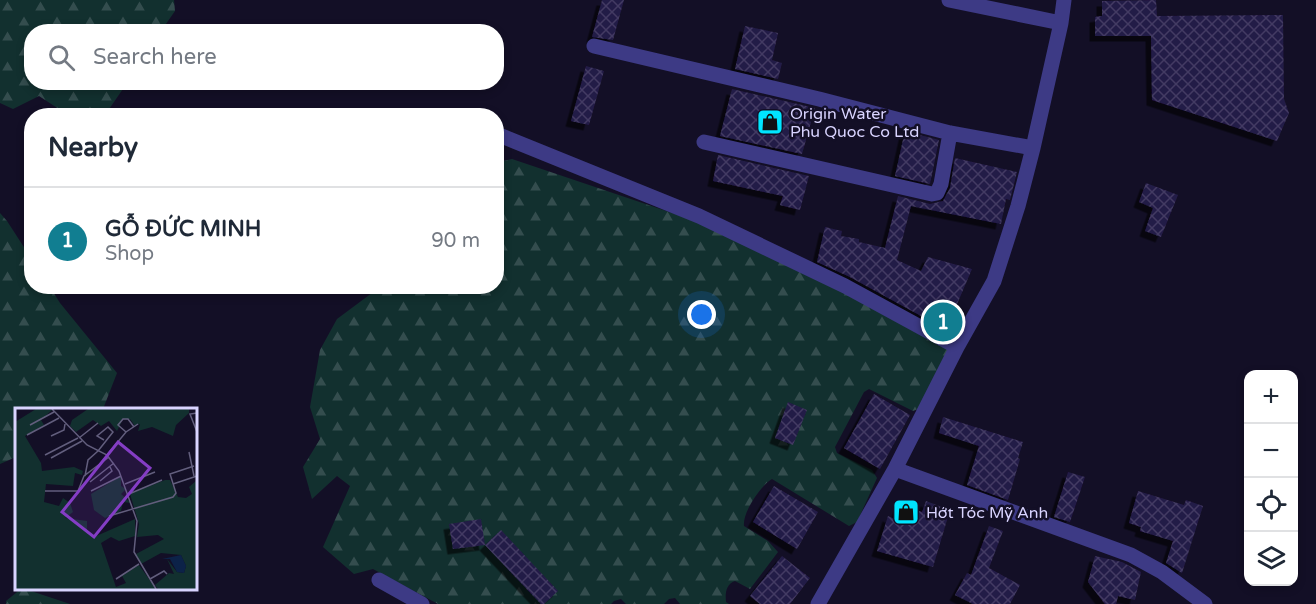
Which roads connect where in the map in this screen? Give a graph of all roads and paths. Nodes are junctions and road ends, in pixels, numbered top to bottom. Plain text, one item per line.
1 (949, 0) edge
2 (1064, 0) edge
3 (1061, 23) junction
4 (594, 46) dead end
5 (950, 133) junction
6 (504, 137) edge
7 (704, 142) dead end
8 (1033, 148) junction
9 (957, 347) junction
10 (895, 469) junction
11 (379, 580) dead end
12 (422, 604) edge
13 (819, 604) edge
14 (1205, 604) edge

1 - 3 street
2 - 3 street
3 - 8 street
4 - 5 street
5 - 7 street
5 - 8 street
6 - 9 street
8 - 9 street
9 - 10 street
10 - 13 street
10 - 14 street
11 - 12 street

